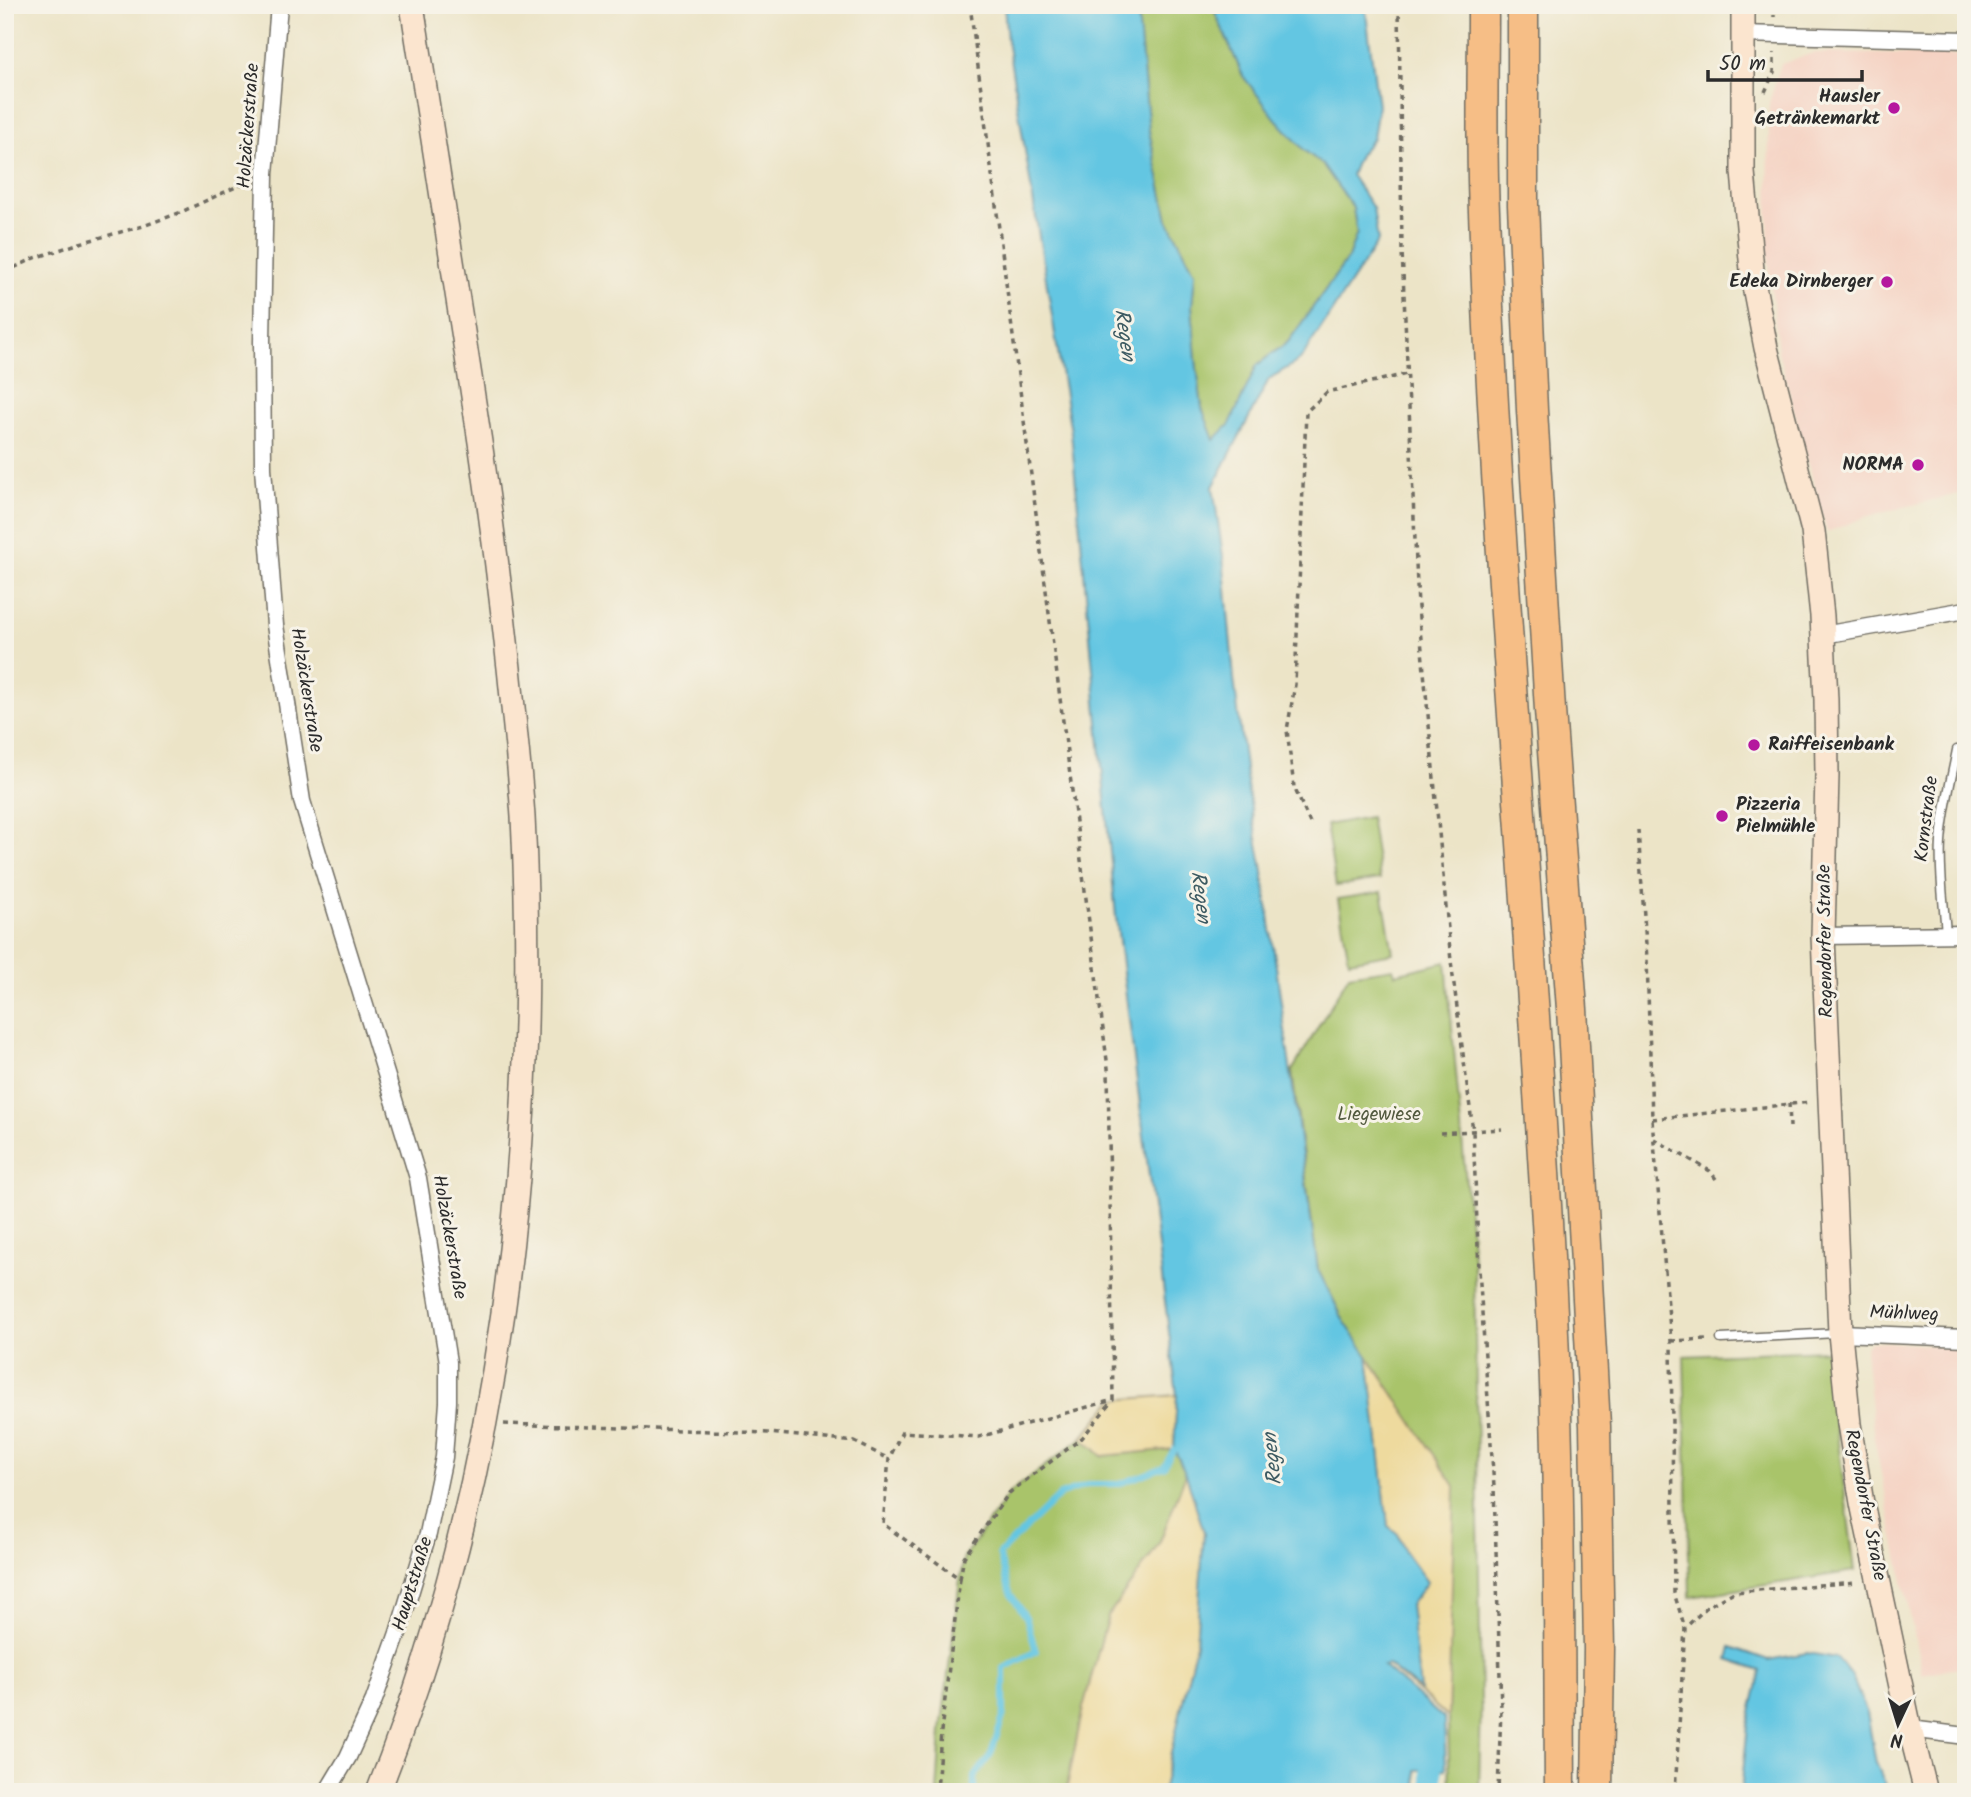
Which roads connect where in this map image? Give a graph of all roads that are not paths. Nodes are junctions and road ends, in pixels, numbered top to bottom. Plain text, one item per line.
1 (279, 5) edge
2 (412, 5) edge
3 (1483, 5) edge
4 (1523, 5) edge
5 (1743, 5) edge
6 (1742, 34) junction
7 (1966, 40) edge
8 (1966, 610) edge
9 (1823, 635) junction
10 (1958, 750) dead end
11 (1946, 934) junction
12 (1966, 934) edge
13 (1823, 936) junction
14 (1840, 1333) junction
15 (1966, 1338) edge
16 (1721, 1339) road end
17 (448, 1362) joint
18 (1910, 1728) junction
19 (1966, 1736) edge
20 (327, 1792) edge
21 (378, 1792) edge
22 (1560, 1792) edge
23 (1598, 1792) edge
24 (1926, 1792) edge

1 - 17 street, Holzäckerstraße
2 - 21 street, Hauptstraße
3 - 22 highway
4 - 23 highway
5 - 6 street, Regendorfer Straße
6 - 7 street
6 - 9 street, Regendorfer Straße
8 - 9 street
9 - 13 street, Regendorfer Straße
10 - 11 lane, Kornstraße
11 - 12 street
11 - 13 street
13 - 14 street, Regendorfer Straße
14 - 15 street, Mühlweg
14 - 16 lane
14 - 18 street, Regendorfer Straße
17 - 20 street, Hauptstraße
18 - 19 street
18 - 24 street, Regendorfer Straße

